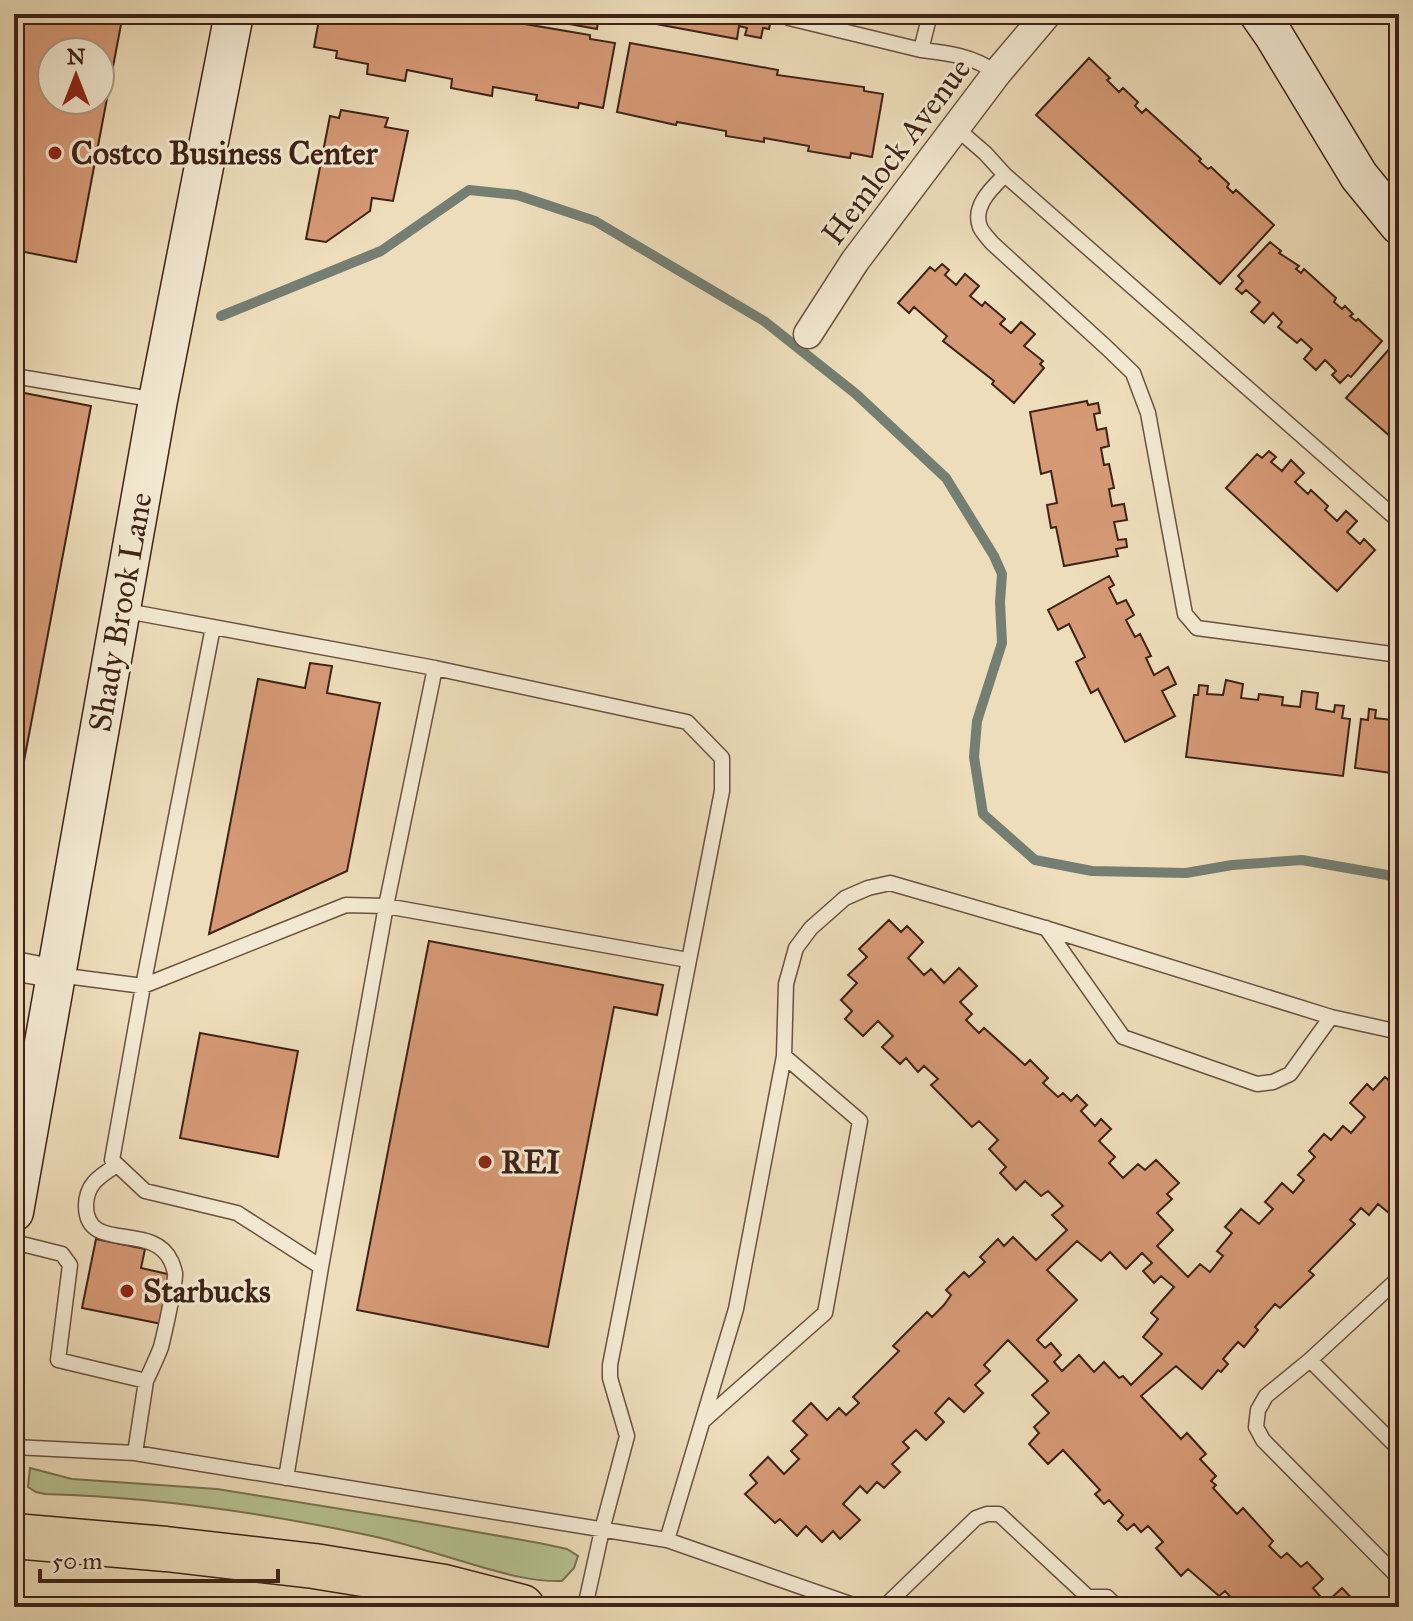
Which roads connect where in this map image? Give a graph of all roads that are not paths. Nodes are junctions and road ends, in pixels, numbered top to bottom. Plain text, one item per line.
1 (234, 14) edge
2 (791, 14) edge
3 (930, 14) edge
4 (1047, 14) edge
5 (1259, 14) edge
6 (921, 50) junction
7 (997, 73) junction
8 (956, 128) junction
9 (1005, 175) junction
10 (1399, 225) edge
11 (808, 334) dead end
12 (14, 376) edge
13 (158, 400) junction
14 (1399, 521) edge
15 (120, 610) junction
16 (213, 627) junction
17 (1399, 655) edge
18 (435, 668) junction
19 (386, 906) junction
20 (1045, 928) junction
21 (688, 960) junction
22 (14, 966) edge
23 (56, 974) junction
24 (143, 986) junction
25 (1331, 1017) junction
26 (1399, 1032) edge
27 (784, 1056) junction
28 (27, 1060) edge
29 (23, 1109) edge
30 (117, 1165) junction
31 (14, 1212) edge
32 (14, 1242) edge
33 (321, 1267) junction
34 (1399, 1278) edge
35 (1310, 1360) junction
36 (146, 1381) junction
37 (703, 1421) junction
38 (14, 1447) edge
39 (1399, 1449) edge
40 (135, 1453) junction
41 (286, 1478) junction
42 (602, 1530) junction
43 (14, 1536) edge
44 (667, 1540) junction
45 (1399, 1578) edge
46 (1084, 1602) edge
47 (1112, 1602) edge
48 (522, 1607) edge
49 (585, 1607) edge
50 (859, 1607) edge
51 (884, 1607) edge

1 - 13 street, Shady Brook Lane
2 - 6 lane
3 - 6 lane
4 - 7 street, Hemlock Avenue
5 - 10 street
6 - 7 lane
7 - 8 street, Hemlock Avenue
8 - 9 lane
8 - 11 street, Hemlock Avenue
9 - 14 lane
9 - 17 lane
12 - 13 lane
13 - 15 street, Shady Brook Lane
15 - 16 lane
15 - 23 street, Shady Brook Lane
16 - 18 lane
16 - 24 lane
18 - 19 lane
18 - 21 lane
19 - 21 lane
19 - 24 lane
19 - 33 lane
20 - 25 lane
20 - 25 lane
20 - 27 lane
21 - 42 lane
22 - 23 street
23 - 24 lane
23 - 28 street, Shady Brook Lane
24 - 30 lane
25 - 26 lane
27 - 37 lane
27 - 37 lane
28 - 29 street, Shady Brook Lane
29 - 31 street, Shady Brook Lane
30 - 33 lane
30 - 36 lane
32 - 36 lane
33 - 41 lane
34 - 35 lane
35 - 39 lane
35 - 45 lane
36 - 40 lane
37 - 44 lane
38 - 40 lane
40 - 41 lane
41 - 42 lane
42 - 44 lane
42 - 49 lane
43 - 48 main road
44 - 50 lane
46 - 47 lane
46 - 51 lane

